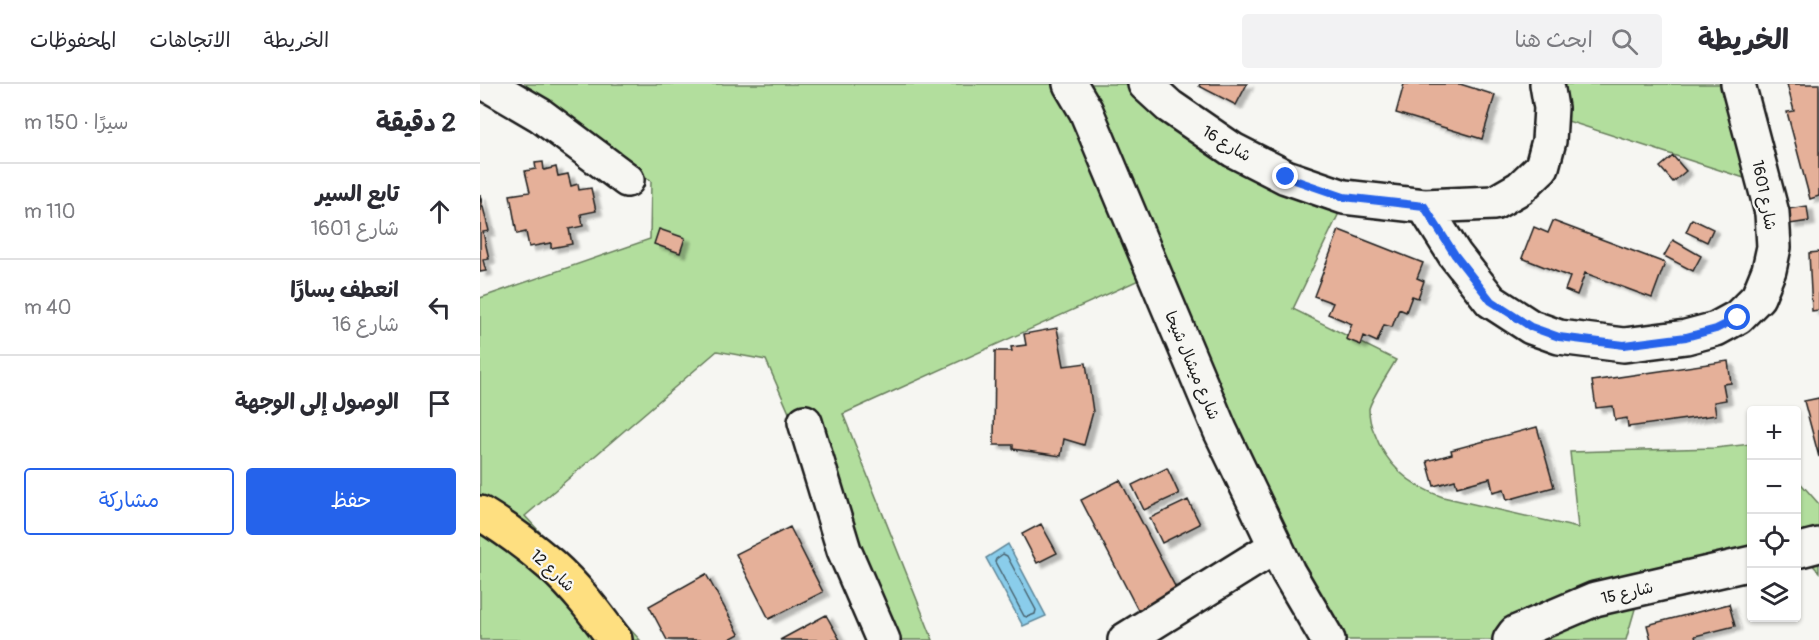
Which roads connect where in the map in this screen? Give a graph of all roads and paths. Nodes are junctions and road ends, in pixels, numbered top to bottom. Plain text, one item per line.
1 (487, 84) edge
2 (1070, 84) edge
3 (1145, 84) edge
4 (1547, 84) edge
5 (1738, 84) edge
6 (627, 180) dead end
7 (1424, 206) junction
8 (805, 422) dead end
9 (480, 513) edge
10 (1819, 545) edge
11 (1276, 546) junction
12 (1801, 550) edge
13 (1747, 564) edge
14 (615, 640) edge
15 (884, 640) edge
16 (1125, 640) edge
17 (1328, 640) edge
18 (1510, 640) edge

1 - 6 street
2 - 11 street, شارع ميشال شيحا
3 - 7 street, شارع 16
4 - 7 street, شارع 16
5 - 7 street, شارع 1601
8 - 15 street
9 - 14 main road, شارع 12
10 - 12 street
11 - 16 street
11 - 17 street, شارع ميشال شيحا
13 - 18 street, شارع 15

